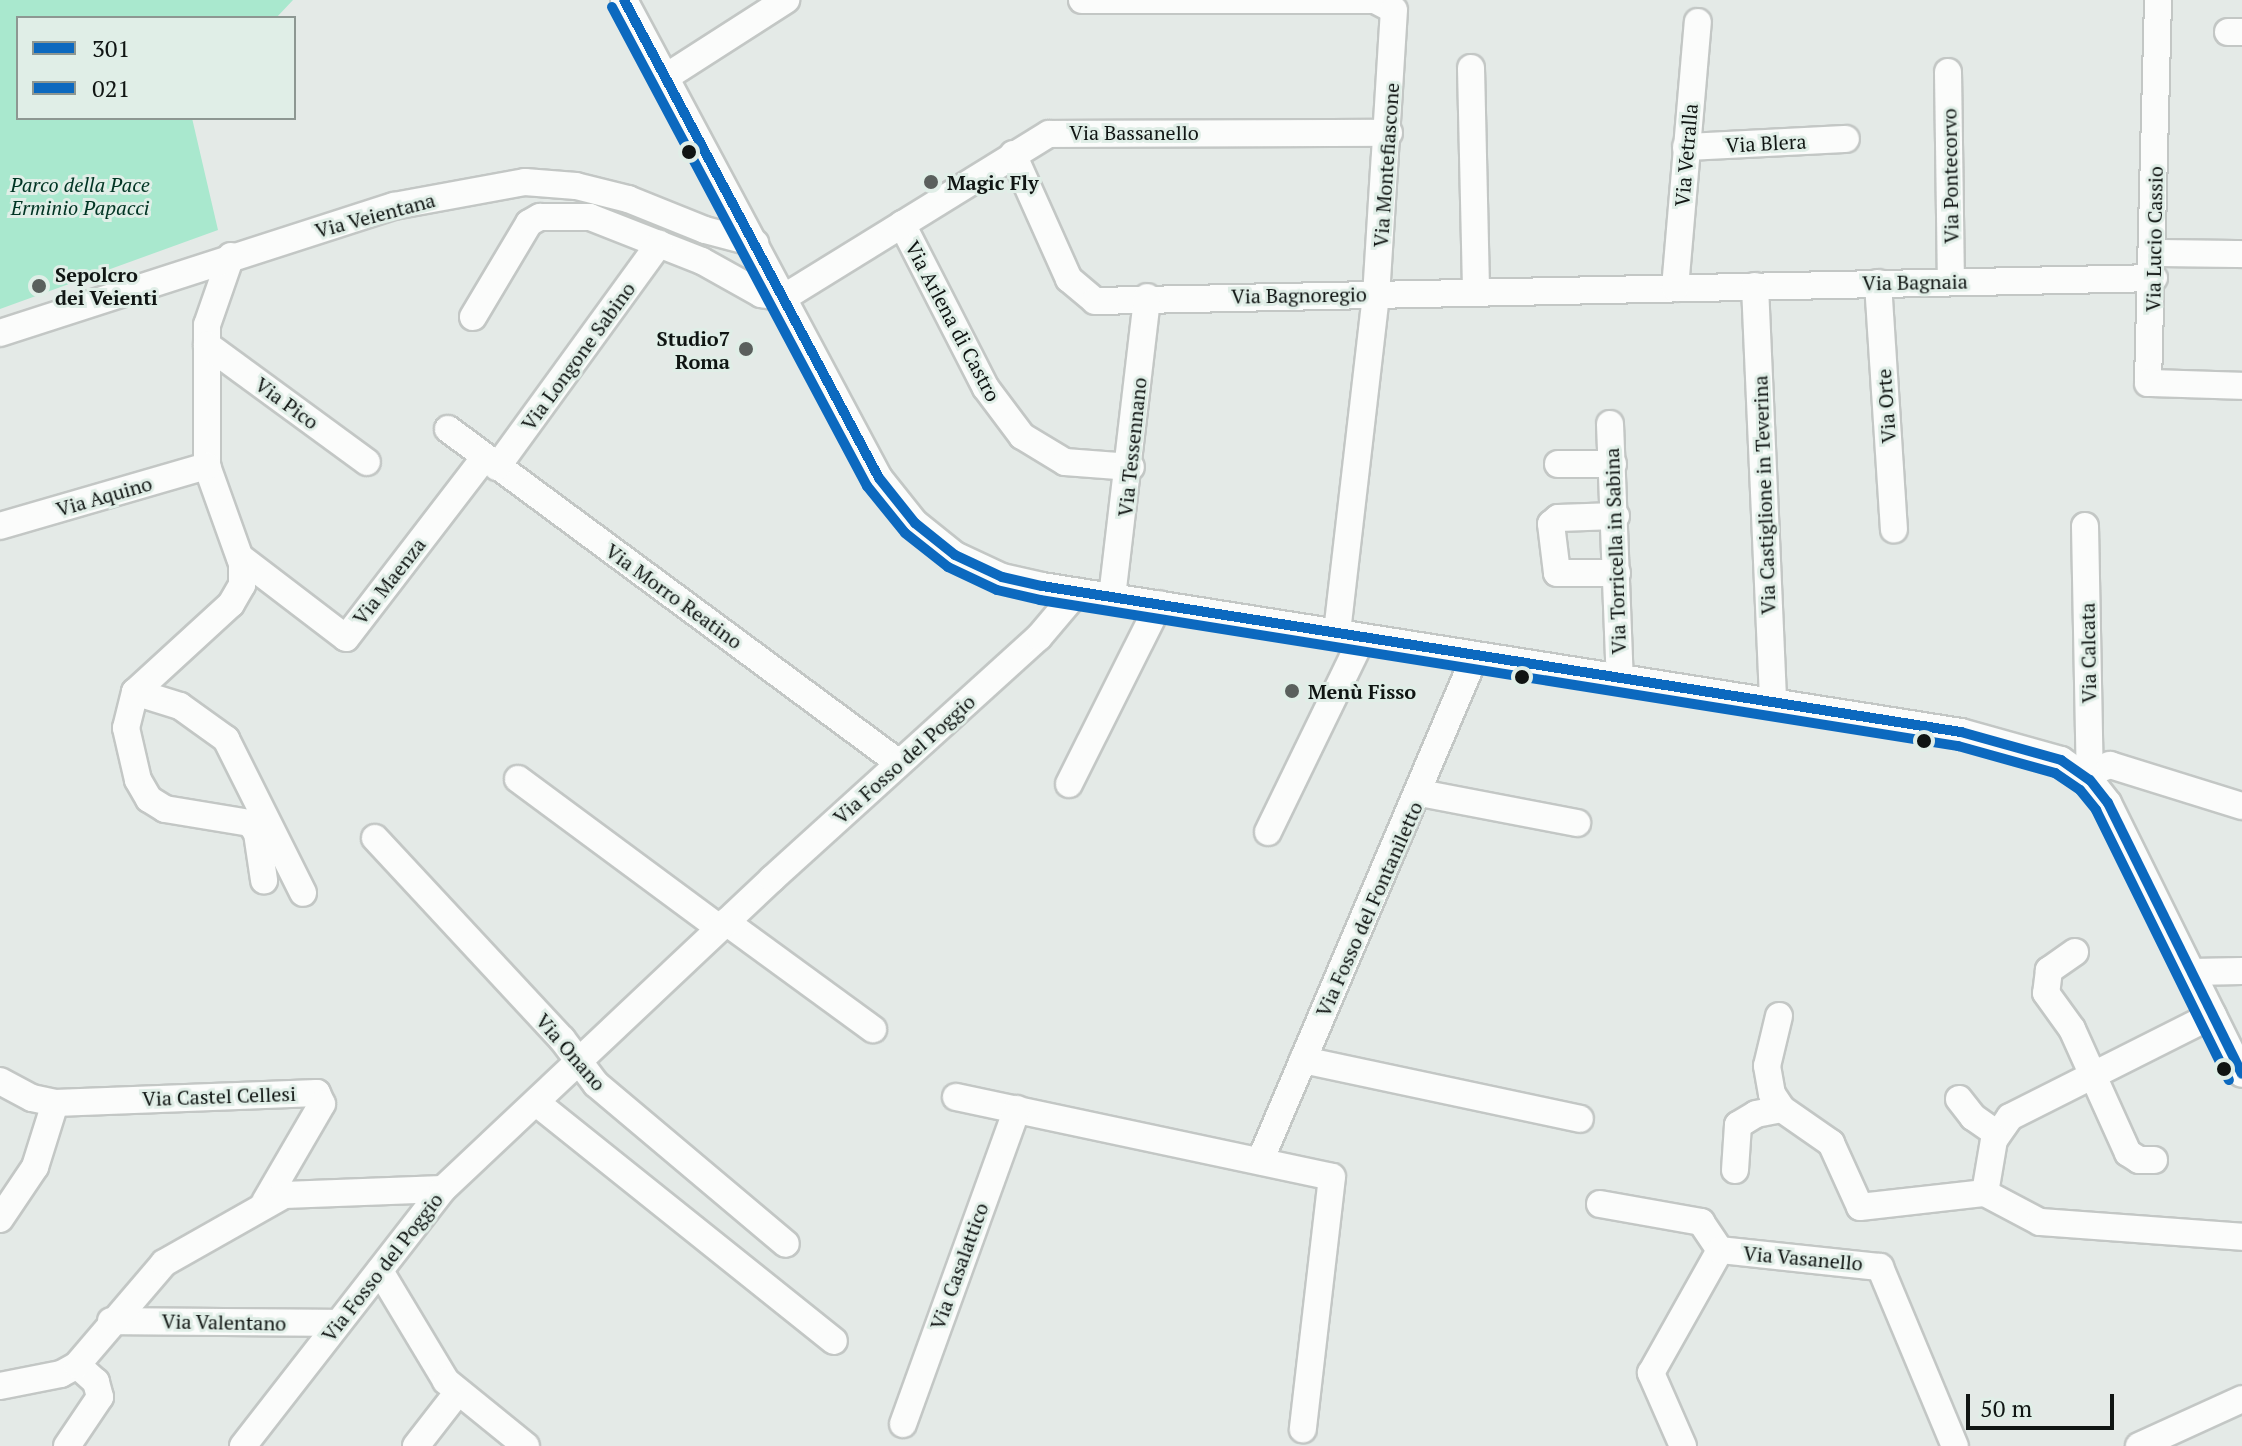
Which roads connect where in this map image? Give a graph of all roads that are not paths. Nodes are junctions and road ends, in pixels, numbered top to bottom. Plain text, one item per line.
1 (624, 0) edge
2 (786, 0) edge
3 (1082, 0) edge
4 (2158, 0) edge
5 (1698, 22) dead end
6 (1471, 68) dead end
7 (1948, 72) dead end
8 (666, 77) junction
9 (1389, 133) junction
10 (1846, 139) dead end
11 (1686, 147) junction
12 (1013, 154) junction
13 (902, 224) junction
14 (755, 243) junction
15 (659, 244) junction
16 (2242, 254) edge
17 (231, 256) junction
18 (2154, 266) junction
19 (1951, 281) junction
20 (1878, 283) junction
21 (1755, 286) junction
22 (1675, 288) junction
23 (1476, 292) junction
24 (1376, 295) junction
25 (1147, 297) junction
26 (783, 298) junction
27 (473, 317) dead end
28 (0, 333) edge
29 (207, 345) junction
30 (2242, 386) edge
31 (1610, 424) dead end
32 (448, 429) dead end
33 (367, 462) dead end
34 (491, 462) junction
35 (1558, 464) dead end
36 (1613, 464) junction
37 (207, 466) junction
38 (1131, 467) junction
39 (1616, 516) junction
40 (0, 526) edge
41 (2085, 526) dead end
42 (1894, 529) dead end
43 (240, 557) junction
44 (1617, 573) junction
45 (1077, 592) junction
46 (1112, 597) junction
47 (1159, 604) junction
48 (1350, 636) junction
49 (1475, 656) junction
50 (1620, 679) junction
51 (135, 692) junction
52 (1773, 704) junction
53 (899, 763) junction
54 (518, 779) dead end
55 (2090, 780) junction
56 (1069, 784) dead end
57 (1420, 793) junction
58 (2242, 806) edge
59 (1577, 823) dead end
60 (1268, 832) dead end
61 (375, 838) dead end
62 (264, 880) dead end
63 (303, 893) dead end
64 (723, 925) junction
65 (2075, 952) dead end
66 (2242, 971) edge
67 (2192, 972) junction
68 (2213, 1015) junction
69 (1779, 1016) dead end
70 (873, 1029) dead end
71 (1303, 1060) junction
72 (579, 1062) junction
73 (2095, 1074) junction
74 (2242, 1074) edge
75 (0, 1081) edge
76 (956, 1097) dead end
77 (1959, 1099) dead end
78 (55, 1103) junction
79 (538, 1104) junction
80 (1017, 1109) junction
81 (1788, 1111) junction
82 (1580, 1119) dead end
83 (1997, 1134) junction
84 (2154, 1160) dead end
85 (1260, 1161) junction
86 (1735, 1170) dead end
87 (443, 1189) junction
88 (1985, 1193) junction
89 (265, 1202) junction
90 (1600, 1204) dead end
91 (0, 1219) edge
92 (2242, 1237) edge
93 (786, 1244) dead end
94 (1720, 1250) junction
95 (380, 1271) junction
96 (111, 1321) junction
97 (337, 1323) junction
98 (834, 1341) dead end
99 (77, 1365) junction
100 (0, 1386) edge
101 (458, 1392) junction
102 (2242, 1399) edge
103 (903, 1424) dead end
104 (1303, 1429) dead end
105 (67, 1446) edge
106 (243, 1446) edge
107 (416, 1446) edge
108 (526, 1446) edge
109 (1683, 1446) edge
110 (1955, 1446) edge
111 (2139, 1446) edge

1 - 8 street
2 - 8 street
3 - 9 street, Via Montefiascone
4 - 18 street, Via Lucio Cassio
5 - 11 street, Via Vetralla
6 - 23 street
7 - 19 street, Via Pontecorvo
8 - 14 street
9 - 12 street, Via Bassanello
9 - 24 street, Via Montefiascone
10 - 11 street, Via Blera
11 - 22 street, Via Vetralla
12 - 13 street, Via Bassanello
12 - 25 street, Via Bagnoregio
13 - 26 street, Via Bassanello
13 - 38 street, Via Arlena di Castro
14 - 17 street, Via Veientana
14 - 26 street
15 - 26 street
15 - 27 street
15 - 34 street, Via Longone Sabino
16 - 18 street, Via Bagnaia
17 - 28 street, Via Veientana
17 - 29 street
18 - 19 street, Via Bagnaia
18 - 30 street, Via Lucio Cassio
19 - 20 street, Via Bagnaia
20 - 21 street, Via Bagnaia
20 - 42 street, Via Orte
21 - 22 street, Via Bagnaia
21 - 52 street, Via Castiglione in Teverina
22 - 23 street, Via Bagnoregio
23 - 24 street, Via Bagnoregio
24 - 25 street, Via Bagnoregio
24 - 48 street, Via Montefiascone
25 - 38 street, Via Tessennano
26 - 45 street
29 - 33 street, Via Pico
29 - 37 street
31 - 36 street, Via Torricella in Sabina
32 - 34 street, Via Morro Reatino
34 - 43 street, Via Maenza
34 - 53 street, Via Morro Reatino
35 - 36 street
36 - 39 street, Via Torricella in Sabina
37 - 40 street, Via Aquino
37 - 43 street
38 - 46 street, Via Tessennano
39 - 44 street, Via Torricella in Sabina
39 - 44 street
41 - 55 street, Via Calcata
43 - 51 street
44 - 50 street, Via Torricella in Sabina
45 - 46 street
45 - 53 street, Via Fosso del Poggio
46 - 47 street
47 - 48 street
47 - 56 street
48 - 49 street
48 - 60 street, Via Montefiascone
49 - 50 street
49 - 57 street, Via Fosso del Fontaniletto
50 - 52 street
51 - 62 street
51 - 63 street
52 - 55 street
53 - 64 street, Via Fosso del Poggio
54 - 64 street
55 - 58 street
55 - 67 street
57 - 59 street
57 - 71 street, Via Fosso del Fontaniletto
61 - 72 street, Via Onano
64 - 70 street
64 - 72 street, Via Fosso del Poggio
65 - 73 street
66 - 67 street
67 - 68 street
68 - 73 street
68 - 74 street
69 - 81 street
71 - 82 street
71 - 85 street, Via Fosso del Fontaniletto
72 - 79 street, Via Fosso del Poggio
72 - 93 street, Via Onano
73 - 83 street
73 - 84 street
75 - 78 street, Via Castel Cellesi
76 - 80 street
77 - 83 street
78 - 89 street, Via Castel Cellesi
78 - 91 street
79 - 87 street, Via Fosso del Poggio
79 - 98 street
80 - 85 street
80 - 103 street, Via Casalattico
81 - 86 street
81 - 88 street
83 - 88 street
85 - 104 street
87 - 89 street
87 - 95 street, Via Fosso del Poggio
88 - 92 street
89 - 96 street
90 - 94 street
94 - 109 street, Via Vasanello
94 - 110 street, Via Vasanello
95 - 97 street, Via Fosso del Poggio
95 - 101 street
96 - 97 street, Via Valentano
96 - 99 street
97 - 106 street, Via Fosso del Poggio
99 - 100 street
99 - 105 street
101 - 107 street
101 - 108 street
102 - 111 street

